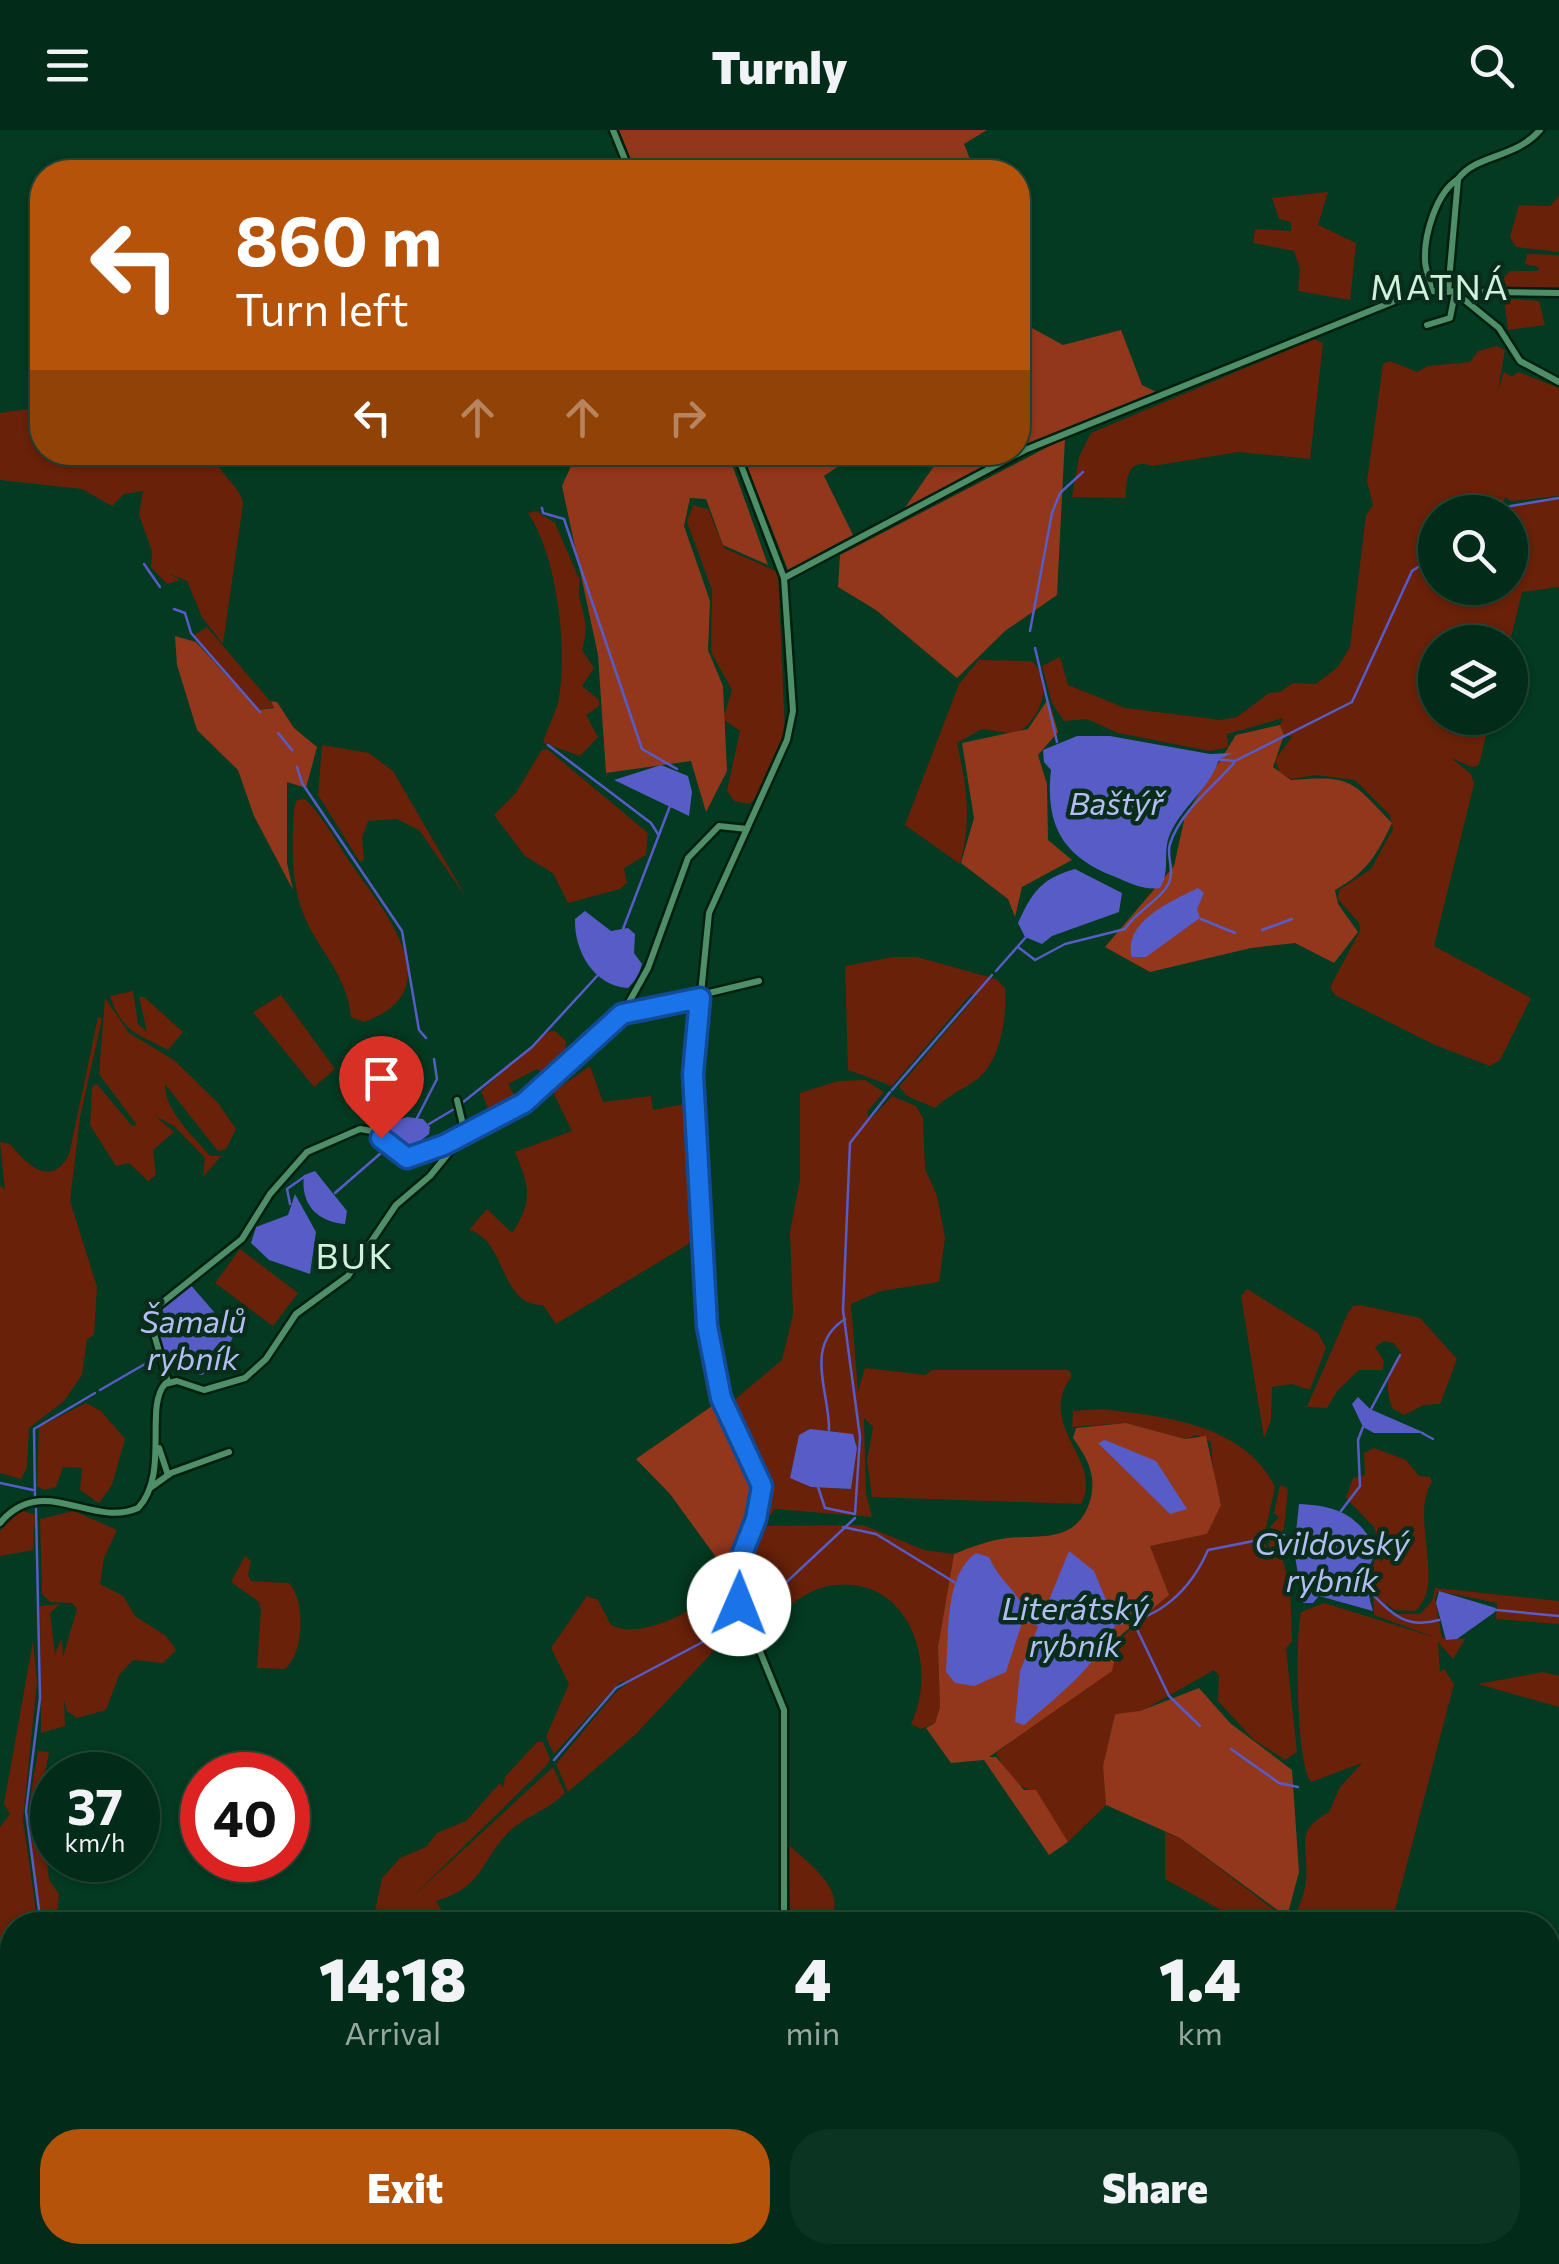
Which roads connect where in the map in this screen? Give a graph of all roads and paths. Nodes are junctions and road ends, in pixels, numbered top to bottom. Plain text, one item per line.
1 (614, 130) edge
2 (1540, 130) edge
3 (625, 160) edge
4 (1458, 179) junction
5 (1431, 291) junction
6 (1451, 292) junction
7 (1559, 294) edge
8 (1427, 325) dead end
9 (1559, 382) edge
10 (1030, 448) edge
11 (741, 465) edge
12 (996, 465) edge
13 (784, 578) junction
14 (747, 828) junction
15 (759, 982) dead end
16 (700, 998) junction
17 (622, 1014) junction
18 (457, 1105) dead end
19 (465, 1134) junction
20 (168, 1382) junction
21 (158, 1447) junction
22 (230, 1452) dead end
23 (168, 1475) junction
24 (148, 1489) junction
25 (0, 1523) edge
26 (784, 1912) edge

1 - 3 street
2 - 4 street
4 - 5 street
4 - 6 street
5 - 6 street
5 - 10 street
6 - 7 street
6 - 8 street
6 - 9 street
11 - 13 street
12 - 13 street
13 - 14 street
14 - 16 street
14 - 17 street
15 - 16 street
16 - 17 street
16 - 26 street
17 - 19 street
18 - 19 street
19 - 20 street
19 - 20 street
20 - 21 street
21 - 23 street
21 - 24 street
22 - 23 street
23 - 24 street
24 - 25 street

